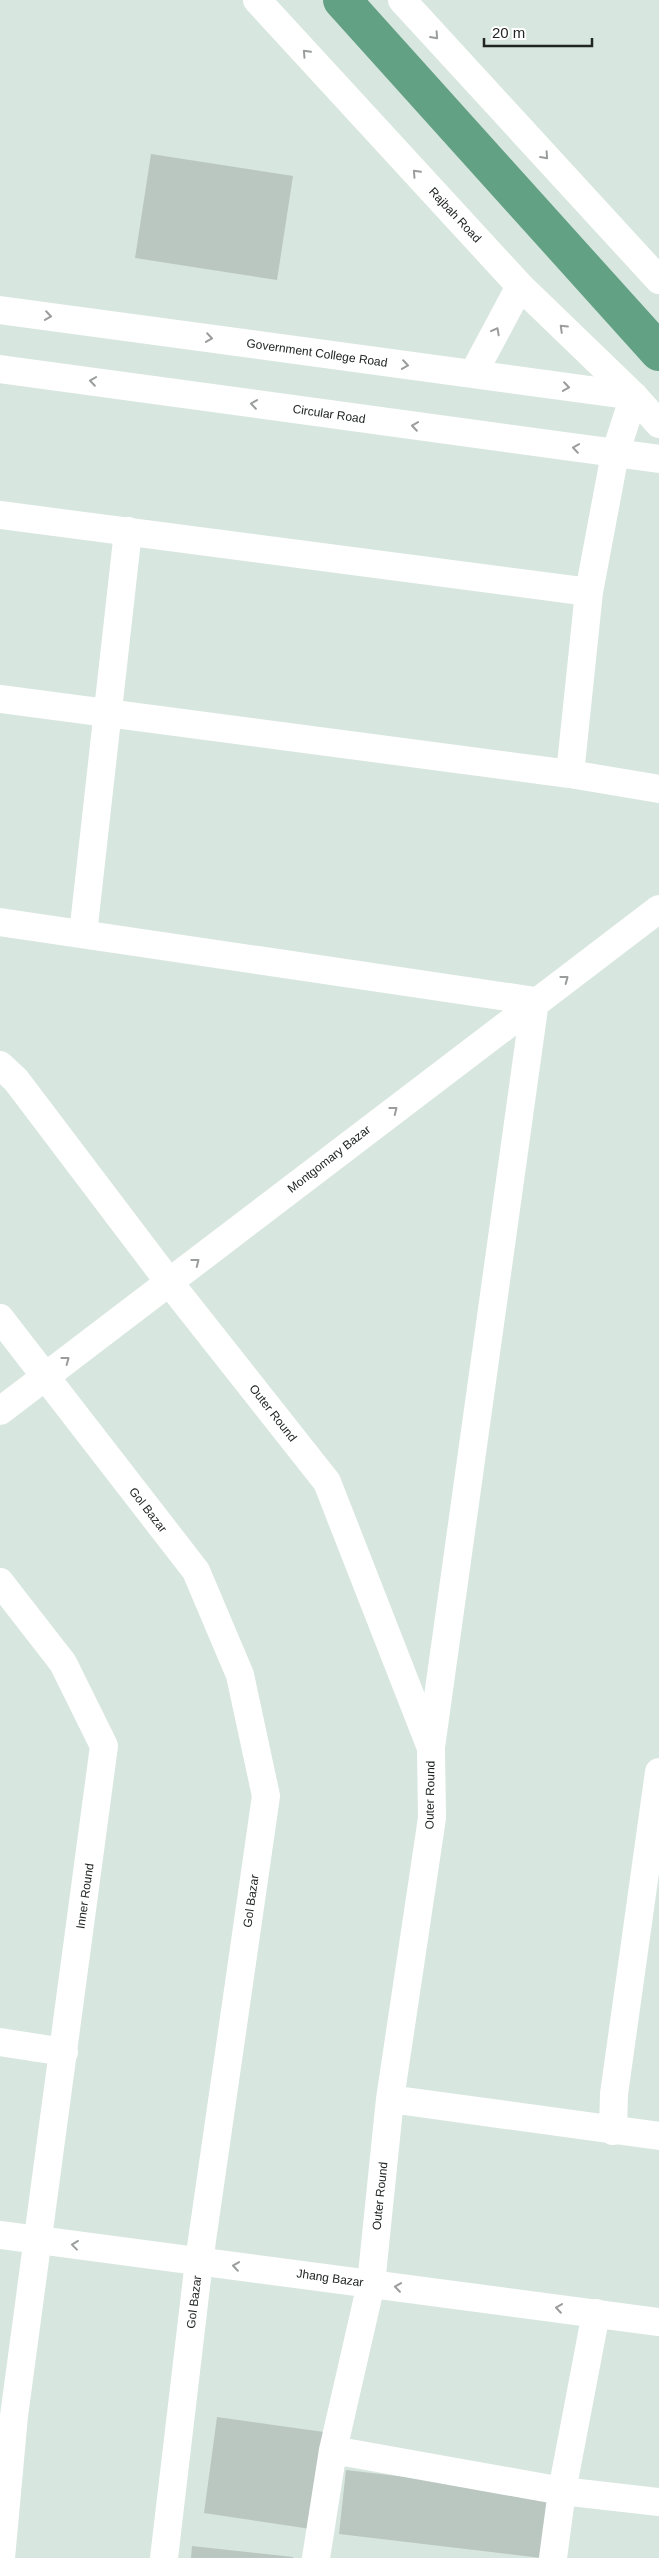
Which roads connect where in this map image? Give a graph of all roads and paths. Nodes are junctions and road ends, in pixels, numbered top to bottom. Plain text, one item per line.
1 (256, 0) edge
2 (402, 0) edge
3 (659, 280) edge
4 (520, 286) junction
5 (0, 310) edge
6 (0, 369) edge
7 (473, 374) junction
8 (634, 396) junction
9 (659, 424) edge
10 (614, 454) junction
11 (659, 459) edge
12 (0, 515) edge
13 (128, 531) junction
14 (589, 592) junction
15 (0, 700) edge
16 (106, 713) junction
17 (570, 774) junction
18 (659, 789) edge
19 (659, 909) edge
20 (0, 922) edge
21 (83, 934) junction
22 (535, 1001) junction
23 (0, 1065) edge
24 (169, 1282) junction
25 (0, 1318) edge
26 (45, 1377) junction
27 (0, 1411) edge
28 (0, 1582) edge
29 (8, 1610) edge
30 (431, 1748) junction
31 (659, 1772) edge
32 (0, 2042) edge
33 (64, 2052) junction
34 (390, 2098) junction
35 (613, 2131) junction
36 (659, 2136) edge
37 (0, 2235) edge
38 (39, 2240) junction
39 (199, 2261) junction
40 (371, 2284) junction
41 (596, 2313) junction
42 (659, 2322) edge
43 (7, 2415) edge
44 (333, 2450) junction
45 (562, 2491) junction
46 (659, 2502) edge
47 (1, 2558) edge
48 (164, 2558) edge
49 (316, 2558) edge
50 (553, 2558) edge

4 -> 1 street, Rajbah Road
2 -> 3 street
7 -> 4 street
8 -> 4 street, Rajbah Road
5 -> 7 street, Government College Road
10 -> 6 street, Circular Road
7 -> 8 street, Government College Road
8 - 9 street, Rajbah Road
8 - 10 street
10 - 11 street, Circular Road
10 - 14 street
12 - 13 street
13 - 14 street
13 - 16 street
14 - 17 street
15 - 16 street
16 - 17 street
16 - 21 street
17 - 18 street
22 -> 19 street, Montgomary Bazar
20 - 21 street
21 - 22 street
24 -> 22 street, Montgomary Bazar
22 - 30 street
23 - 24 street, Outer Round
26 -> 24 street, Montgomary Bazar
24 - 30 street, Outer Round
25 - 26 street, Gol Bazar
26 - 27 street, Montgomary Bazar
26 - 39 street, Gol Bazar
28 - 29 street, Inner Round
29 - 33 street, Inner Round
30 - 34 street, Outer Round
31 - 35 street
32 - 33 street
33 - 38 street, Inner Round
34 - 35 street
34 - 40 street, Outer Round
35 - 36 street
37 - 38 street, Jhang Bazar
39 -> 38 street, Jhang Bazar
38 - 43 street, Inner Round
40 -> 39 street, Jhang Bazar
39 - 48 street, Gol Bazar
41 -> 40 street, Jhang Bazar
40 - 44 street, Outer Round
41 - 42 street, Jhang Bazar
41 - 45 street
43 - 47 street, Inner Round
44 - 45 street
44 - 49 street, Outer Round
45 - 46 street
45 - 50 street

